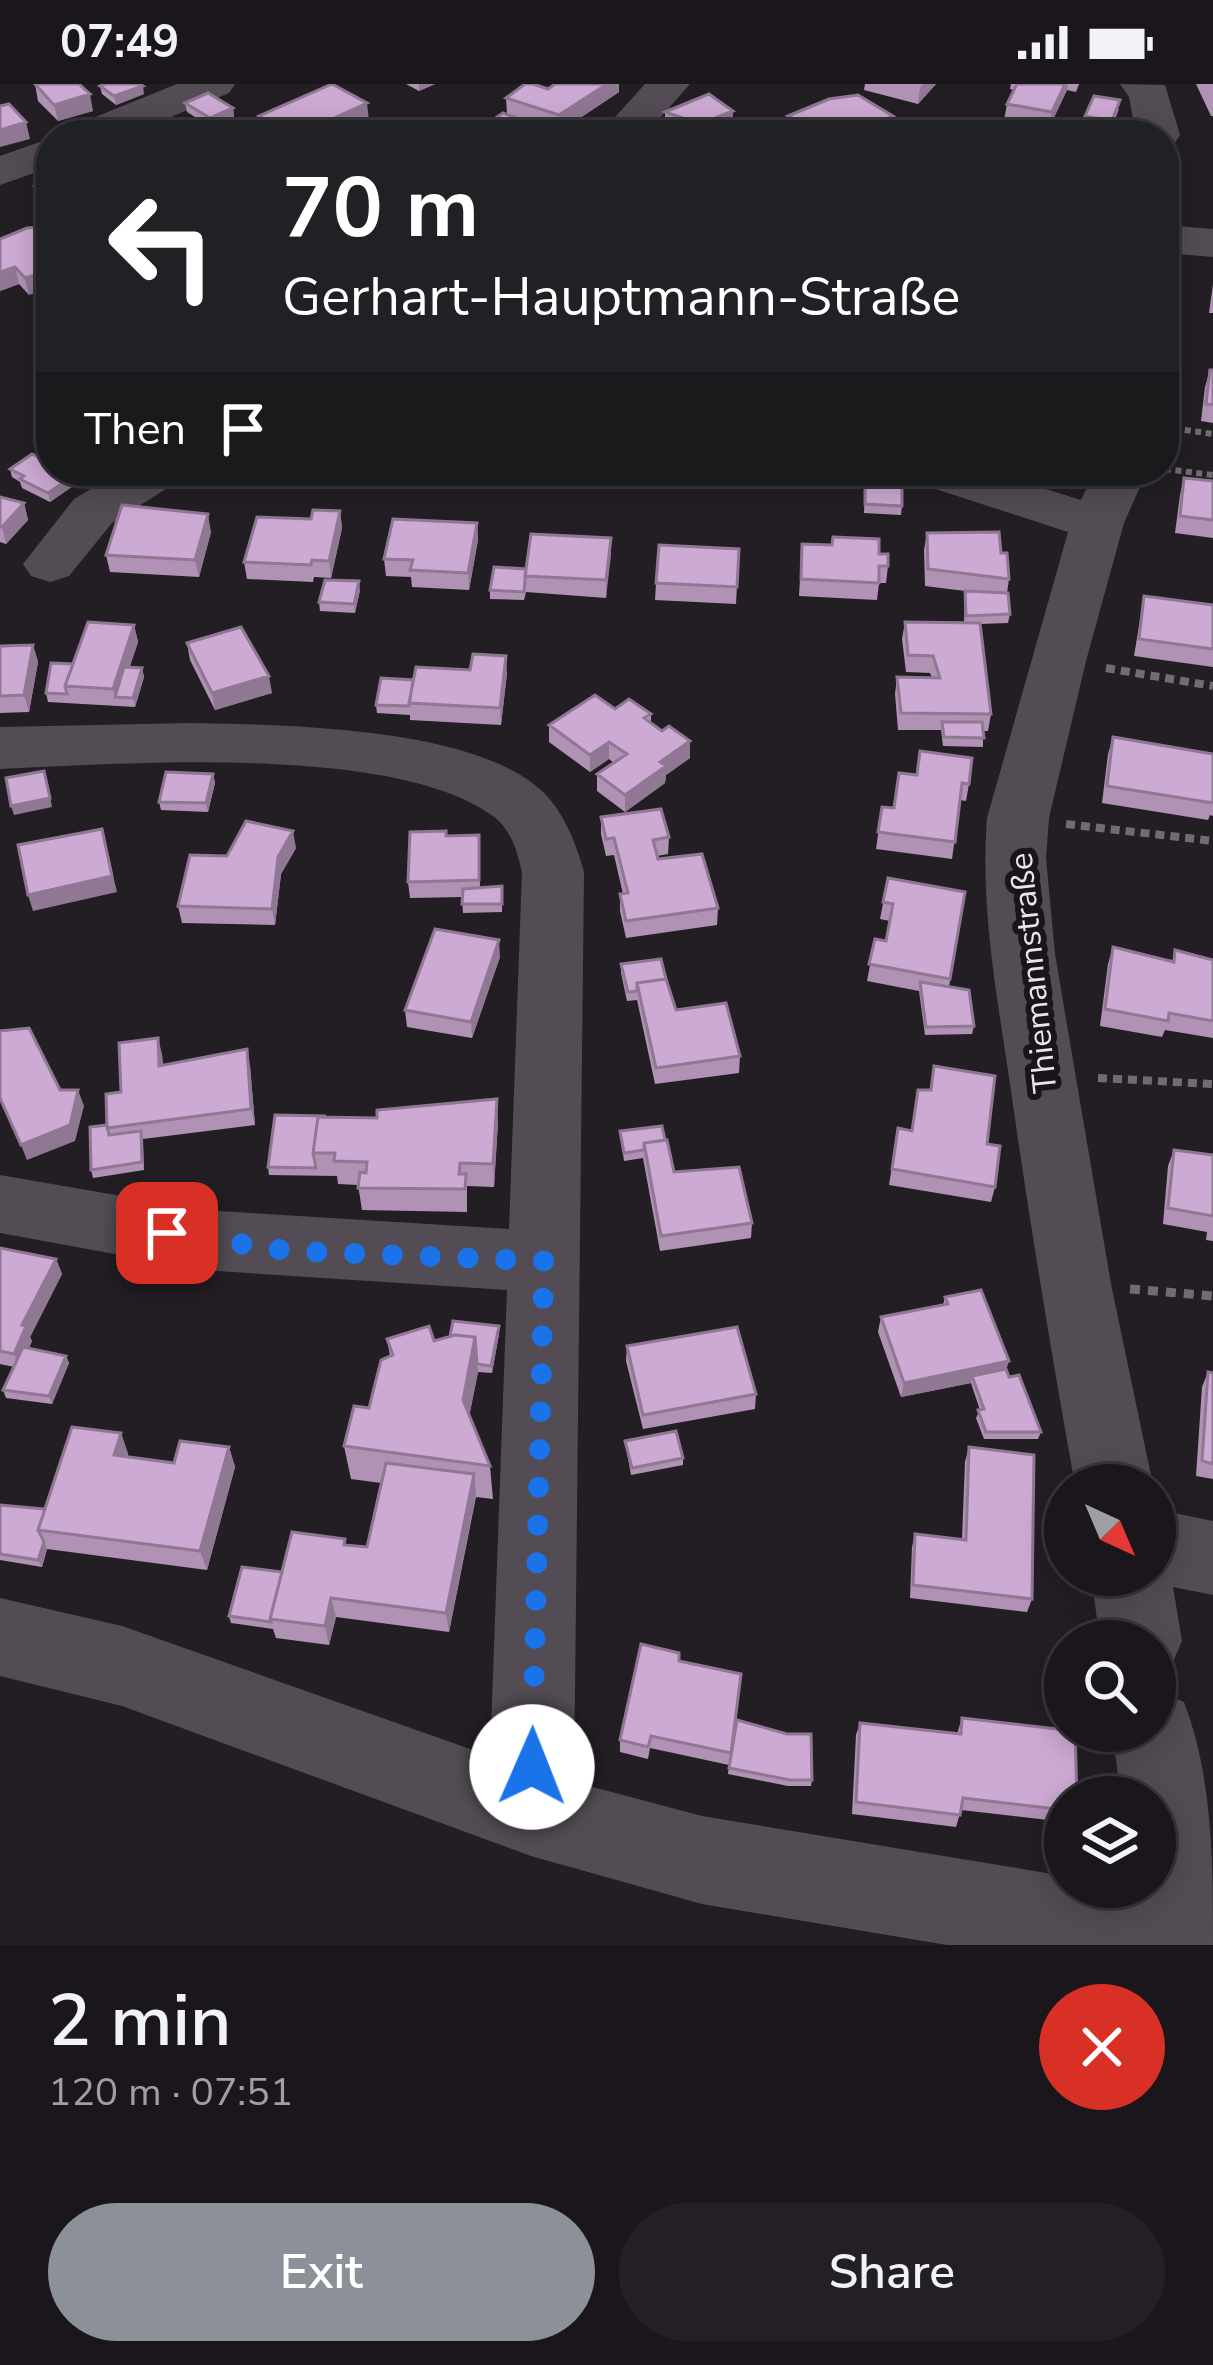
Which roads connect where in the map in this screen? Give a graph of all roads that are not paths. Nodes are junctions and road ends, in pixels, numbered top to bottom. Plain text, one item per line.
1 (214, 84) edge
2 (669, 84) edge
3 (1142, 84) edge
4 (126, 120) edge
5 (635, 120) edge
6 (1158, 120) edge
7 (36, 157) edge
8 (0, 172) edge
9 (1179, 240) edge
10 (1213, 243) edge
11 (134, 486) edge
12 (1035, 486) edge
13 (1109, 497) edge
14 (50, 564) dead end
15 (0, 748) edge
16 (0, 1204) edge
17 (544, 1261) junction
18 (1110, 1464) edge
19 (1176, 1550) edge
20 (1213, 1558) edge
21 (0, 1637) edge
22 (1157, 1752) edge
23 (530, 1813) junction
24 (1161, 1945) edge
25 (1187, 1945) edge

1 - 4 street
2 - 5 street
3 - 6 street
7 - 8 street
9 - 10 street
11 - 14 street
12 - 13 street
13 - 18 street, Thiemannstraße
15 - 17 street
16 - 17 street
17 - 23 street
19 - 20 street
21 - 23 street
22 - 25 street
23 - 24 street

